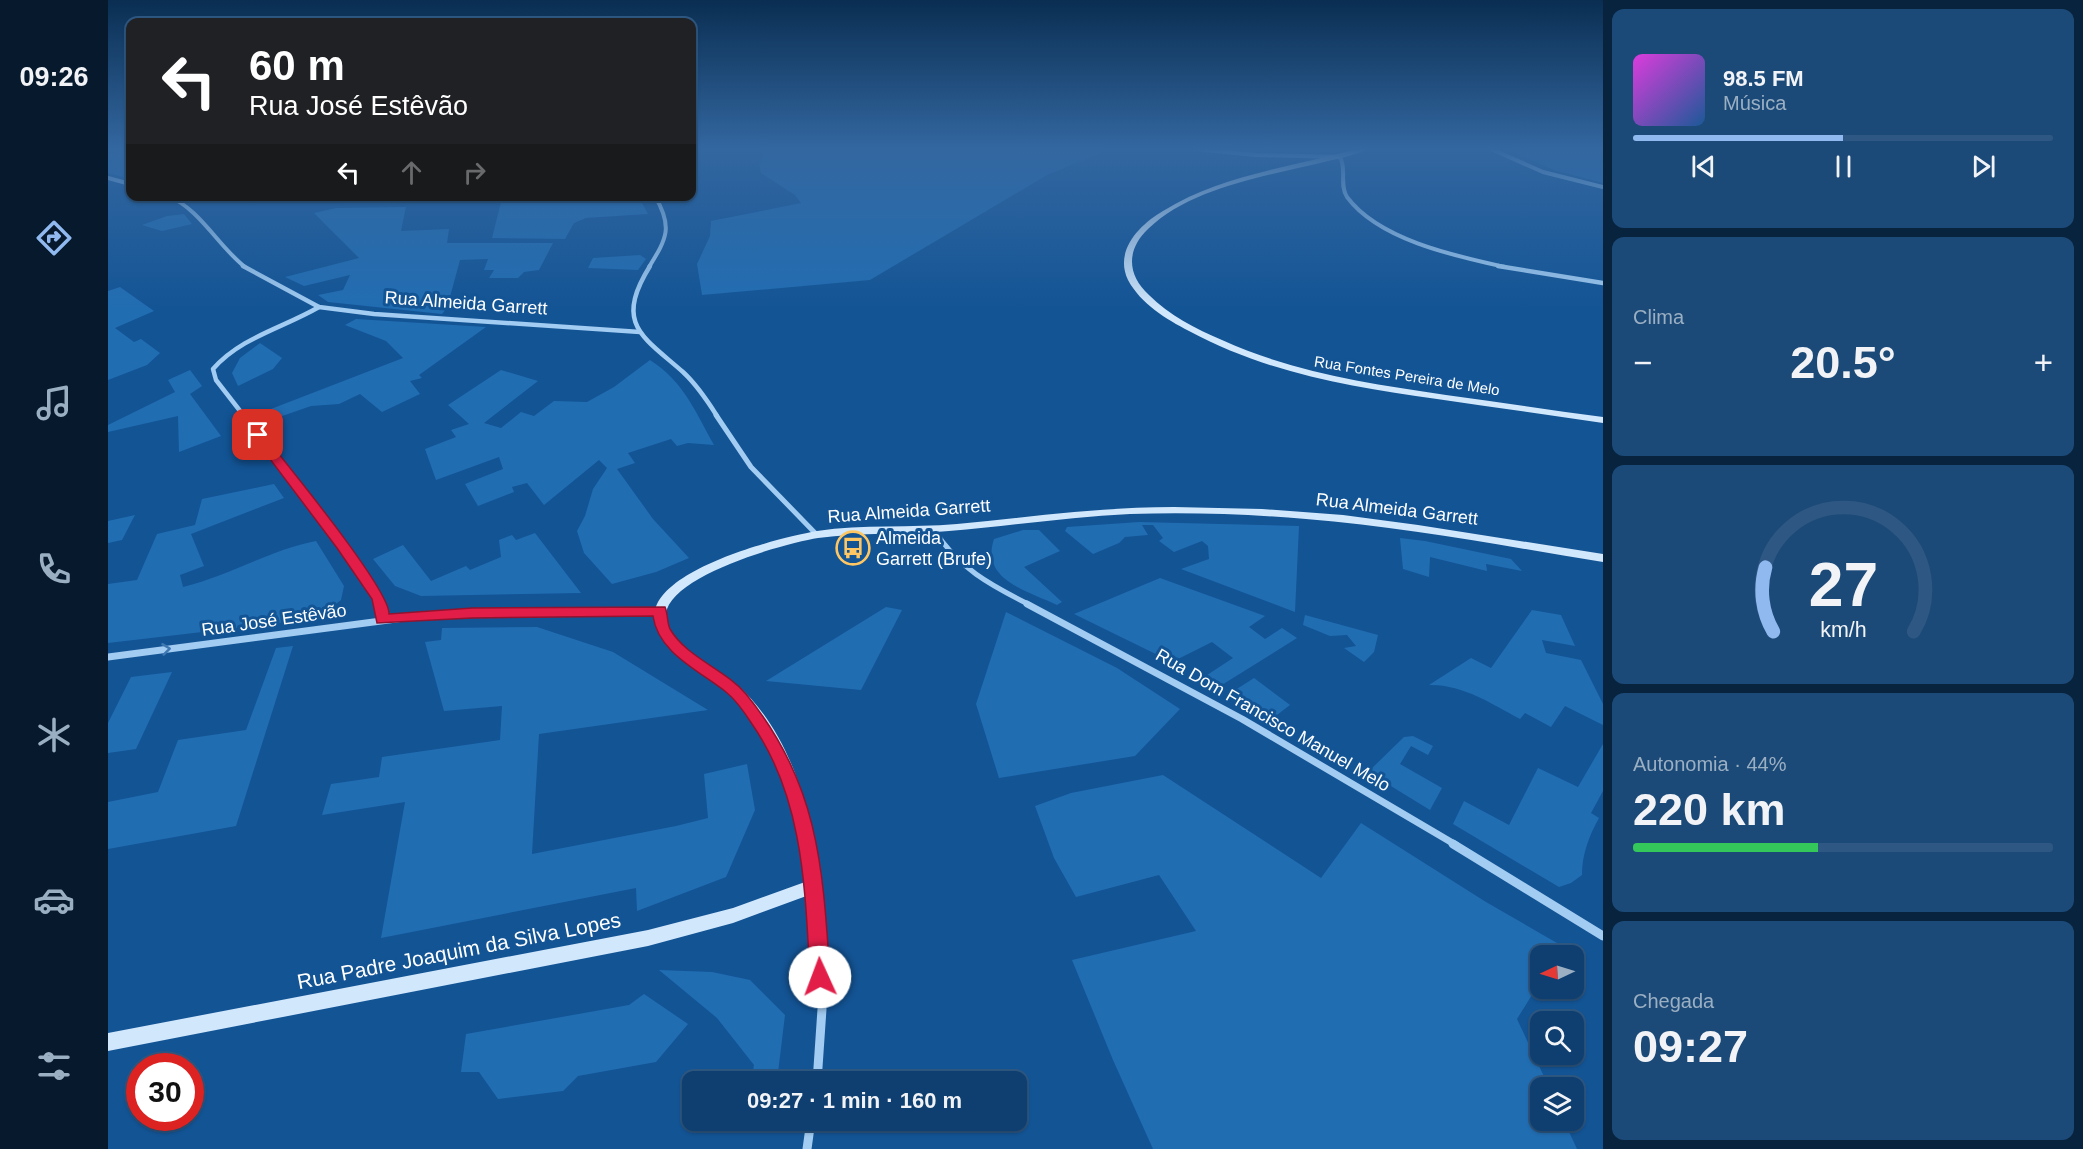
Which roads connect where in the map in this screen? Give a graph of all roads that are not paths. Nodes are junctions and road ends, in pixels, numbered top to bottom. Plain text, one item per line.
1 (182, 203) edge
2 (660, 203) edge
3 (1183, 203) edge
4 (1352, 203) edge
5 (1603, 283) edge
6 (319, 308) junction
7 (640, 332) junction
8 (1603, 420) edge
9 (934, 529) junction
10 (817, 535) junction
11 (1603, 558) edge
12 (660, 611) junction
13 (382, 620) junction
14 (108, 657) edge
15 (814, 886) junction
16 (1603, 936) edge
17 (108, 1041) edge
18 (818, 1071) edge
19 (809, 1131) edge
20 (807, 1149) edge

1 - 6 street, Rua Almeida Garrett
2 - 7 street
3 - 8 street, Rua Fontes Pereira de Melo
4 - 5 street
6 - 7 street, Rua Almeida Garrett
6 - 13 street
7 - 10 street, Rua Almeida Garrett
9 - 10 street, Rua Almeida Garrett
9 - 11 street, Rua Almeida Garrett
9 - 16 street, Rua Dom Francisco Manuel Melo
10 - 12 street
12 - 13 street, Rua José Estêvão
12 - 15 street
14 -> 13 street, Rua José Estêvão
15 - 17 street, Rua Padre Joaquim da Silva Lopes
15 - 18 street
19 - 20 street

